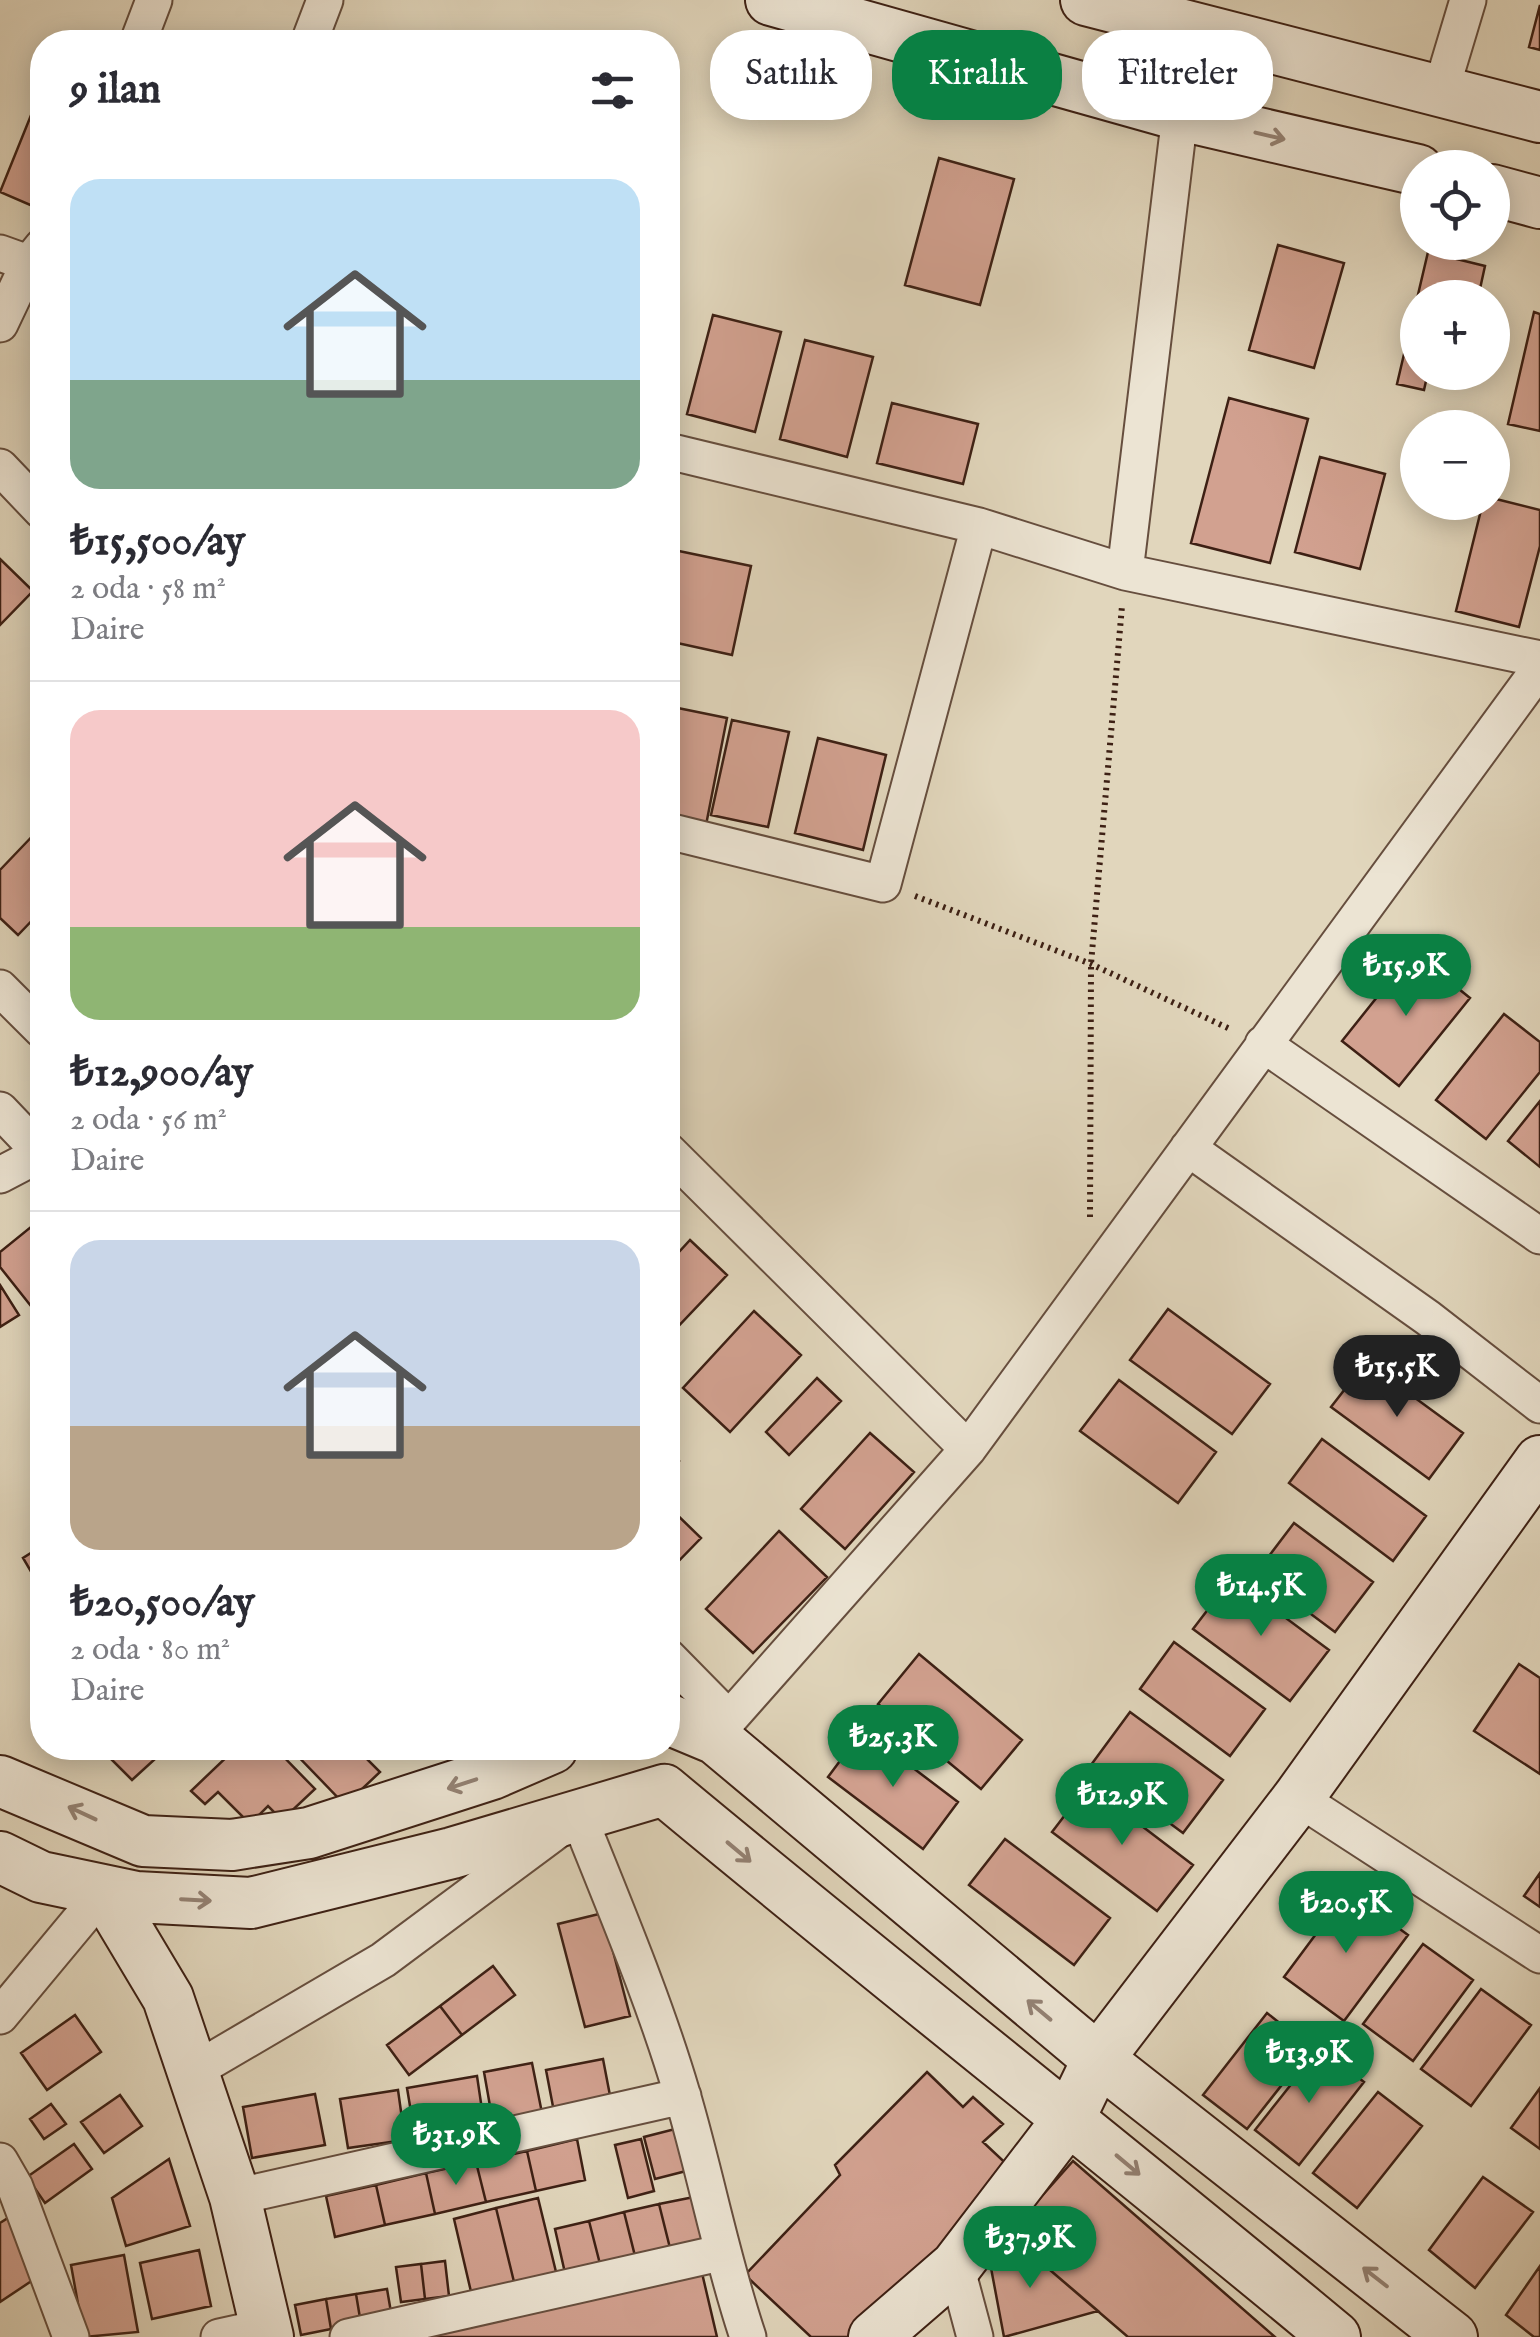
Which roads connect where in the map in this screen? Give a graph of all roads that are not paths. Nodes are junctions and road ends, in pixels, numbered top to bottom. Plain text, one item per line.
1 (154, 0) edge
2 (325, 0) edge
3 (770, 0) edge
4 (1086, 0) edge
5 (1468, 0) edge
6 (1148, 8) edge
7 (143, 30) edge
8 (313, 30) edge
9 (1082, 88) edge
10 (1441, 90) junction
11 (1540, 117) edge
12 (1179, 120) edge
13 (1202, 120) edge
14 (1400, 166) edge
15 (1510, 194) edge
16 (1540, 202) edge
17 (28, 258) edge
18 (0, 324) edge
19 (680, 454) edge
20 (0, 467) edge
21 (30, 498) edge
22 (979, 526) junction
23 (1125, 572) junction
24 (1540, 659) edge
25 (1540, 668) edge
26 (680, 834) edge
27 (0, 988) edge
28 (30, 1018) edge
29 (1263, 1044) junction
30 (0, 1110) edge
31 (30, 1141) edge
32 (1188, 1148) junction
33 (30, 1160) edge
34 (680, 1163) edge
35 (0, 1176) edge
36 (1540, 1236) edge
37 (1540, 1406) edge
38 (968, 1449) junction
39 (1540, 1462) edge
40 (680, 1673) edge
41 (680, 1721) edge
42 (722, 1729) junction
43 (524, 1760) edge
44 (0, 1781) edge
45 (1298, 1798) junction
46 (578, 1816) junction
47 (0, 1857) edge
48 (104, 1891) junction
49 (1540, 1955) edge
50 (0, 2016) edge
51 (1098, 2059) junction
52 (192, 2072) junction
53 (683, 2096) junction
54 (1070, 2117) junction
55 (0, 2160) edge
56 (235, 2197) junction
57 (720, 2253) junction
58 (956, 2266) junction
59 (250, 2334) edge
60 (71, 2337) edge
61 (348, 2337) edge
62 (748, 2337) edge
63 (874, 2337) edge
64 (975, 2337) edge
65 (1334, 2337) edge
66 (1452, 2337) edge

1 - 7 street
2 - 8 street
3 - 9 street
4 - 6 street
5 - 10 street
6 - 10 street
10 - 11 street
12 - 23 street
13 -> 14 street
15 - 16 street
17 - 18 street
19 - 22 street
20 - 21 street
22 - 23 street
22 - 26 street
23 - 24 street
25 - 29 street
27 - 28 street
29 - 32 street
29 - 36 street
30 - 31 street
32 - 37 street
32 - 38 street
33 - 35 street
34 - 38 street
38 - 42 street
39 - 45 street
40 - 42 street
41 - 42 street
51 -> 42 street
43 -> 44 street
45 - 49 street
45 - 51 street
48 -> 46 street
46 - 52 street
46 - 53 street
46 -> 54 street
47 - 48 street
48 - 50 street
48 - 52 street
51 - 54 street
66 -> 51 street
52 - 56 street
53 - 56 street
53 - 57 street
54 - 58 street
54 -> 65 street
55 - 60 street
56 - 59 street
57 - 61 street
57 - 62 street
58 - 63 street
58 - 64 street

